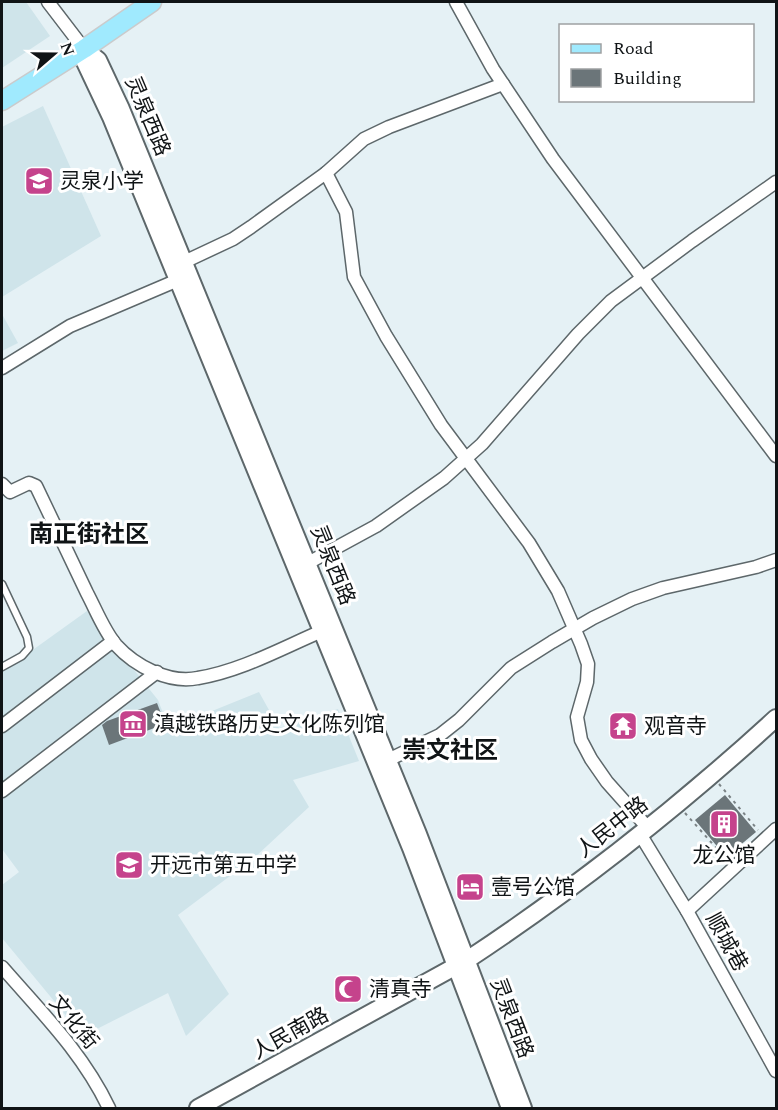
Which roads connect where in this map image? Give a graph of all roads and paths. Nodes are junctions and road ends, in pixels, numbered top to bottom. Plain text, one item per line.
1 (48, 2) edge
2 (152, 2) edge
3 (456, 2) edge
4 (84, 50) junction
5 (503, 84) junction
6 (2, 101) edge
7 (326, 173) junction
8 (777, 182) edge
9 (184, 262) junction
10 (641, 277) junction
11 (178, 280) junction
12 (2, 368) edge
13 (777, 456) edge
14 (466, 459) junction
15 (2, 484) edge
16 (777, 560) edge
17 (308, 563) junction
18 (2, 584) edge
19 (574, 628) junction
20 (322, 631) junction
21 (113, 641) junction
22 (2, 667) edge
23 (157, 672) junction
24 (777, 718) edge
25 (2, 726) edge
26 (388, 760) junction
27 (712, 775) junction
28 (2, 791) edge
29 (677, 804) junction
30 (777, 830) edge
31 (644, 831) junction
32 (766, 839) junction
33 (734, 868) junction
34 (687, 911) junction
35 (461, 963) junction
36 (2, 967) edge
37 (777, 1071) edge
38 (109, 1108) edge
39 (198, 1108) edge
40 (510, 1108) edge
41 (523, 1108) edge

1 - 4 street, 灵泉西路
2 - 4 main road
3 - 5 street
4 - 6 main road
4 - 9 main road, 灵泉西路
4 - 11 main road, 灵泉西路
5 - 7 street
5 - 10 street
7 - 9 street
7 - 14 street, 顺城巷
8 - 10 street
9 - 17 main road, 灵泉西路
10 - 13 street
10 - 14 street
11 - 12 street
11 - 20 main road, 灵泉西路
14 - 17 street
14 - 19 street, 顺城巷
15 - 21 street
16 - 19 street
17 - 26 main road, 灵泉西路
18 - 22 lane
19 - 26 street
19 - 31 street, 顺城巷
20 - 23 street
20 - 35 main road, 灵泉西路
21 - 23 street
21 - 25 street
23 - 28 street
24 - 27 main road, 人民中路
26 - 35 main road, 灵泉西路
27 - 29 main road, 人民中路
27 - 32 path
29 - 31 main road, 人民中路
29 - 33 path
30 - 32 street
31 - 34 street, 顺城巷
31 - 35 main road, 人民中路
32 - 33 street
33 - 34 street
34 - 37 street, 顺城巷
35 - 39 main road, 人民南路
35 - 40 main road, 灵泉西路
35 - 41 main road, 灵泉西路
36 - 38 street, 文化街

